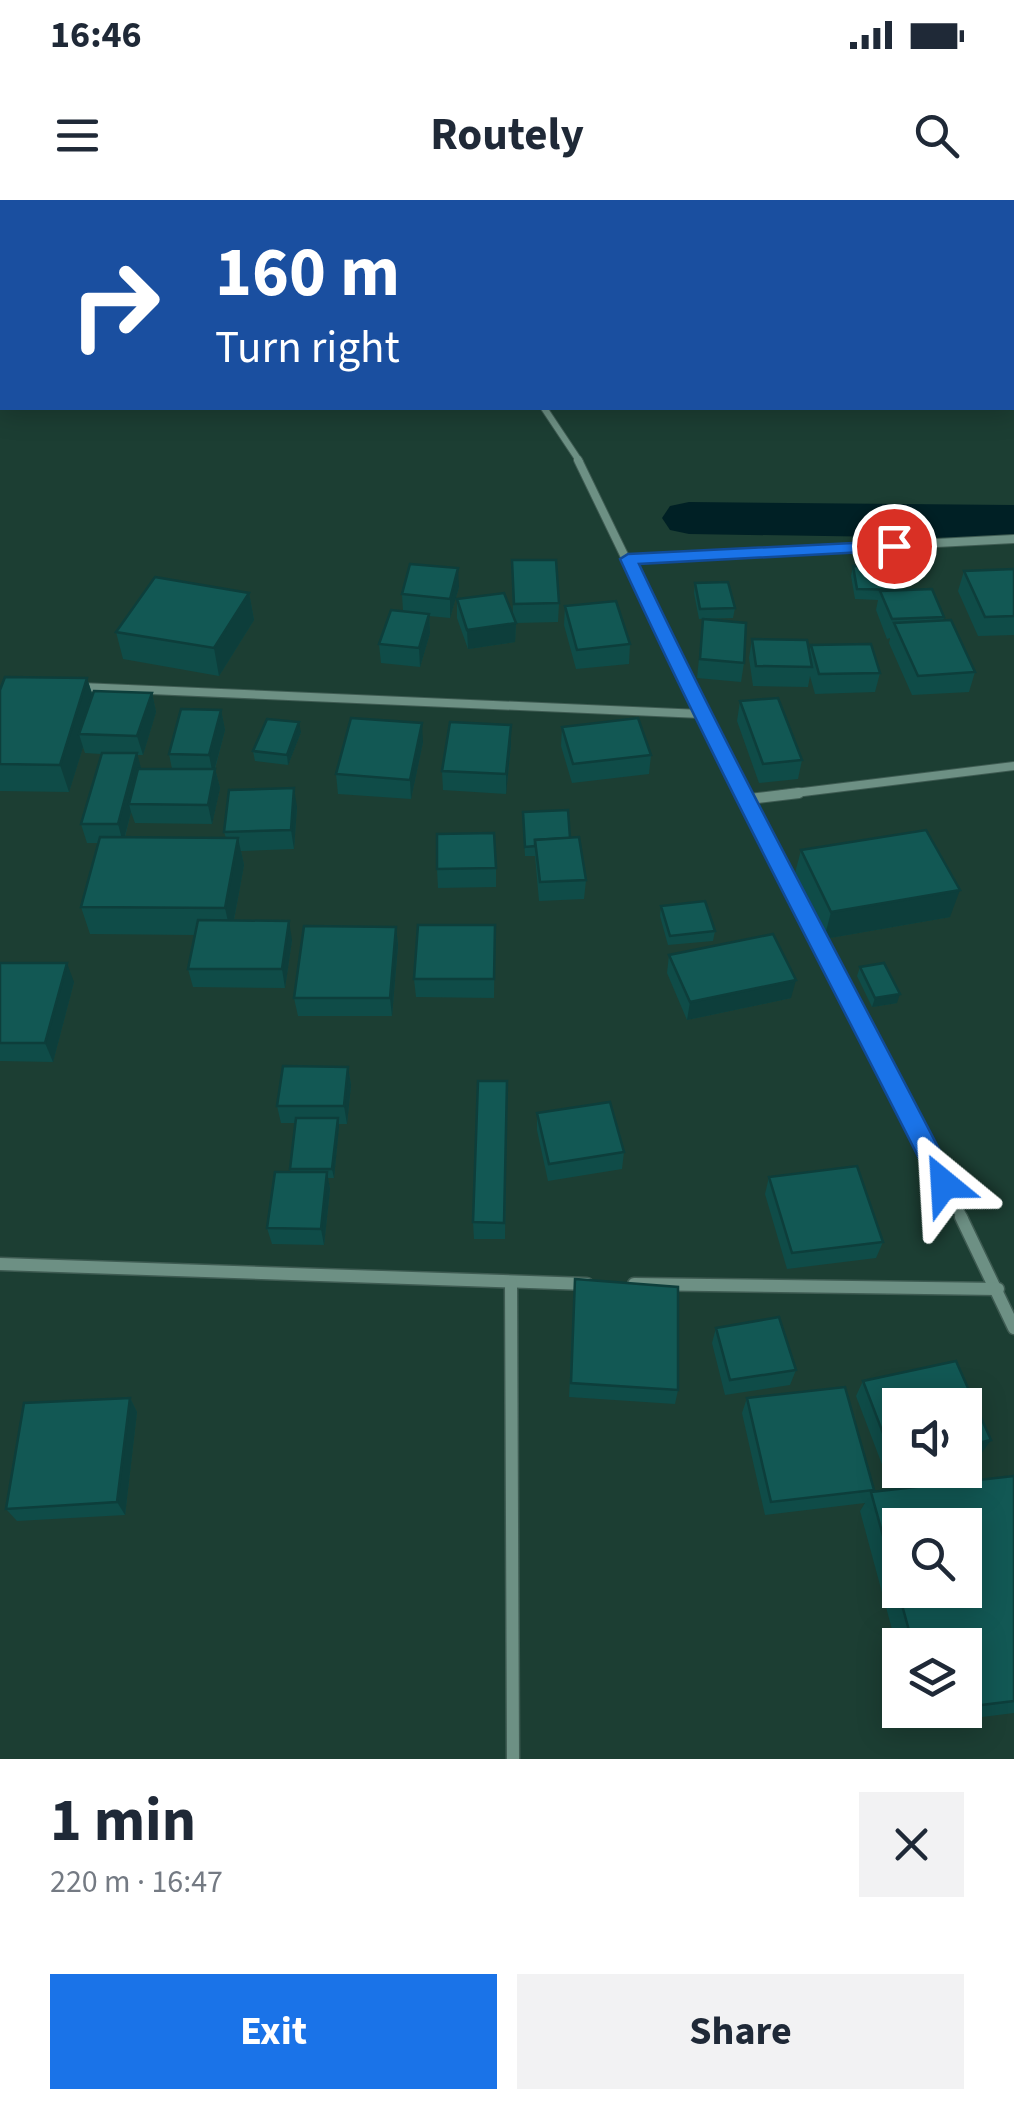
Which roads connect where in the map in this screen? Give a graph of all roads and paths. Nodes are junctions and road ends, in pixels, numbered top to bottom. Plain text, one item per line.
1 (545, 410) edge
2 (1014, 539) edge
3 (628, 559) junction
4 (78, 687) edge
5 (700, 714) junction
6 (1014, 766) edge
7 (749, 800) junction
8 (0, 1264) edge
9 (511, 1282) junction
10 (609, 1284) edge
11 (628, 1284) edge
12 (998, 1289) junction
13 (1014, 1328) edge
14 (513, 1759) edge

1 - 3 street
2 - 3 street
3 - 5 street
4 - 5 street
5 - 7 street
6 - 7 street
7 - 12 street
8 - 9 street
9 - 10 street
9 - 14 street
11 - 12 street
12 - 13 street

